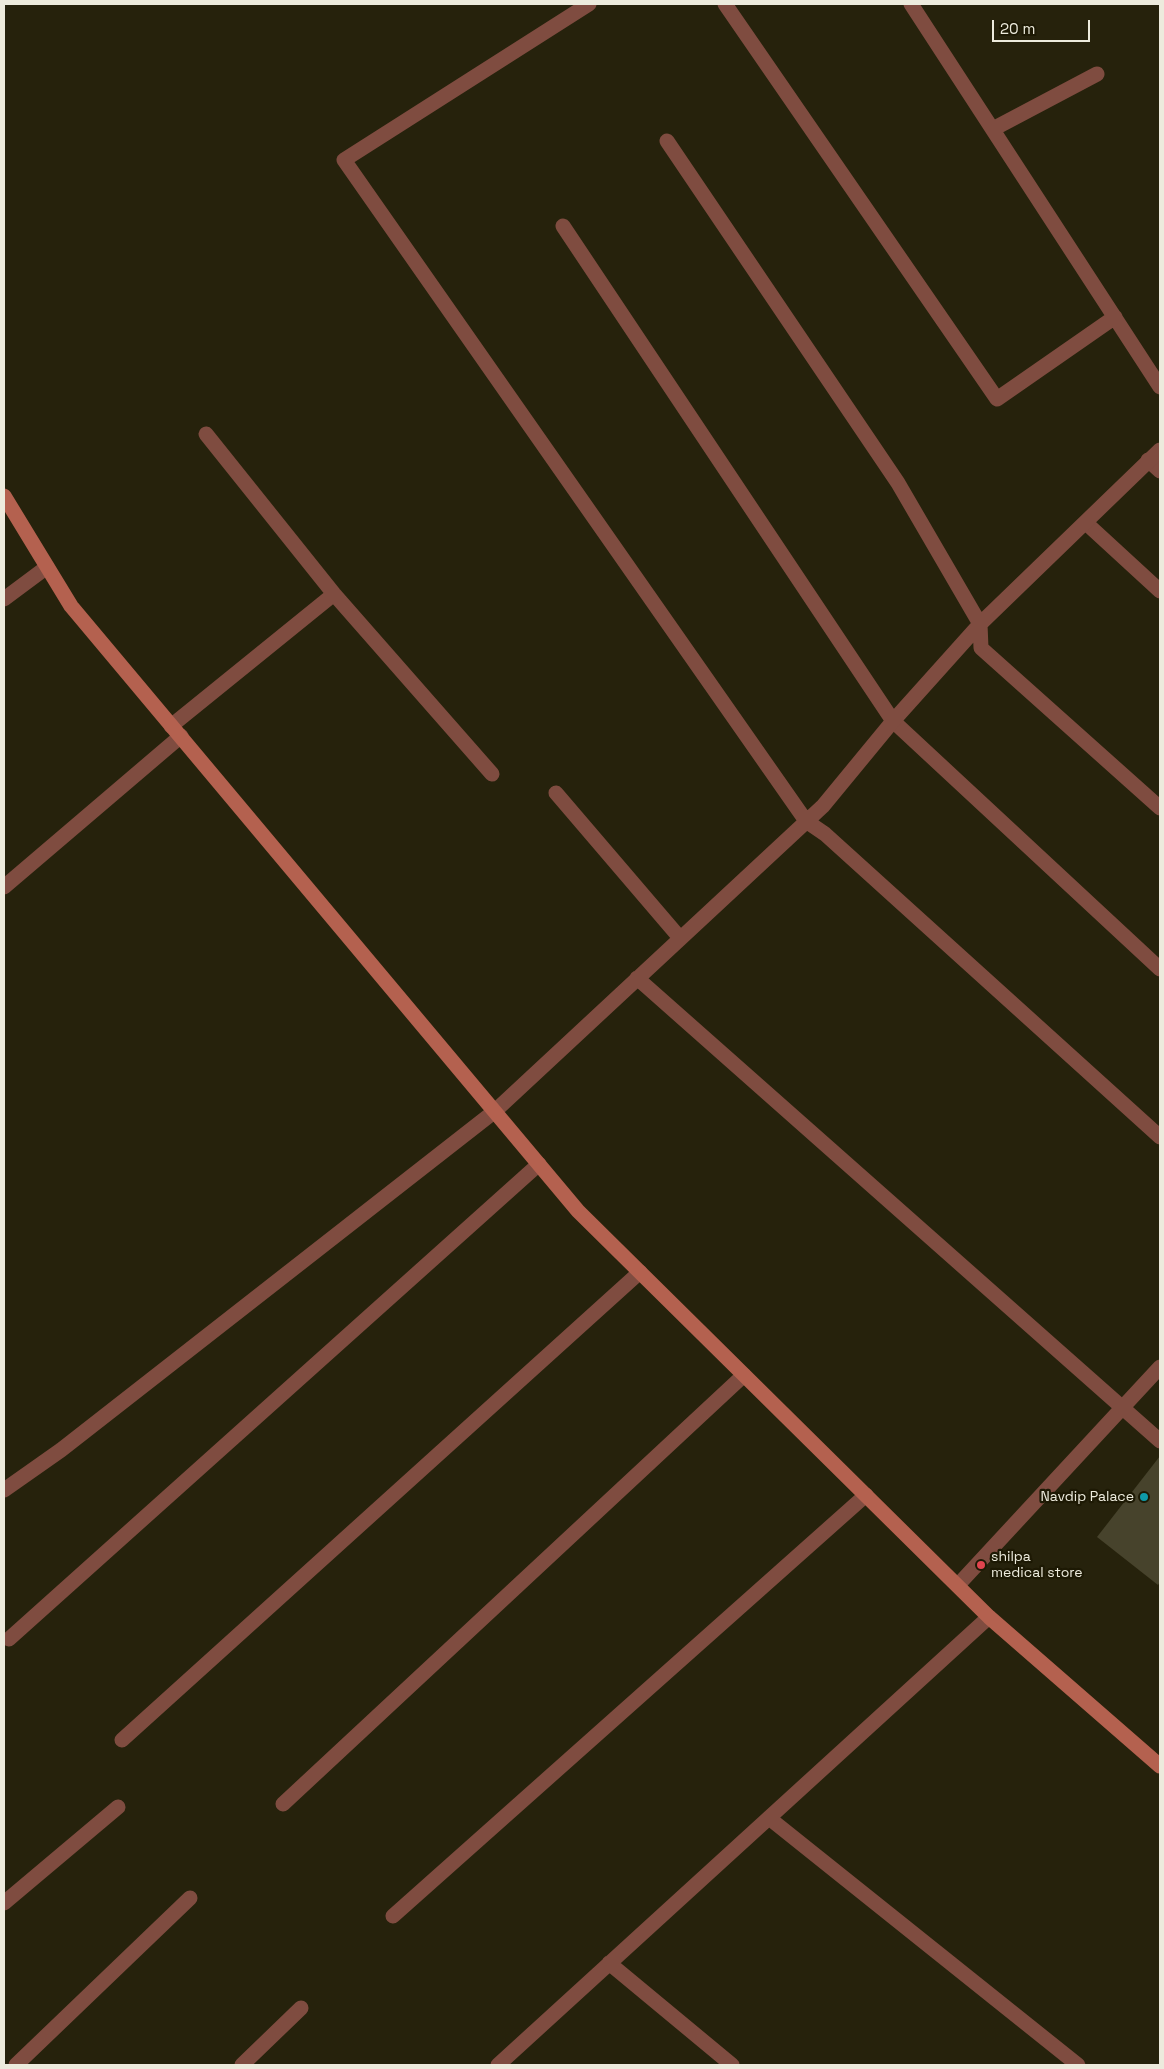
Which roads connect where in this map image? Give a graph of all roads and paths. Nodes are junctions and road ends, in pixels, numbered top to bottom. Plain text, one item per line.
1 (589, 4) edge
2 (725, 4) edge
3 (911, 4) edge
4 (1097, 74) dead end
5 (992, 129) junction
6 (667, 141) dead end
7 (563, 226) dead end
8 (1115, 317) junction
9 (1160, 387) edge
10 (206, 434) dead end
11 (1160, 450) edge
12 (1148, 460) junction
13 (1160, 471) edge
14 (4, 496) edge
15 (1086, 522) junction
16 (47, 567) junction
17 (1160, 591) edge
18 (334, 594) junction
19 (4, 599) edge
20 (980, 624) junction
21 (893, 722) junction
22 (176, 731) junction
23 (492, 774) dead end
24 (556, 793) dead end
25 (1160, 808) edge
26 (806, 821) junction
27 (4, 888) edge
28 (680, 938) junction
29 (1160, 969) edge
30 (637, 978) junction
31 (494, 1111) junction
32 (1160, 1137) edge
33 (539, 1164) junction
34 (640, 1272) junction
35 (1160, 1367) edge
36 (744, 1375) junction
37 (1122, 1408) junction
38 (1160, 1441) edge
39 (4, 1490) edge
40 (866, 1495) junction
41 (958, 1586) junction
42 (989, 1617) junction
43 (9, 1639) dead end
44 (122, 1740) dead end
45 (1160, 1766) edge
46 (283, 1804) dead end
47 (118, 1807) dead end
48 (769, 1818) junction
49 (190, 1898) dead end
50 (4, 1903) edge
51 (393, 1916) dead end
52 (610, 1964) junction
53 (301, 2008) dead end
54 (16, 2065) edge
55 (242, 2065) edge
56 (498, 2065) edge
57 (732, 2065) edge
58 (1078, 2065) edge

1 - 26 street
2 - 8 street
3 - 5 street
4 - 5 street
5 - 8 street
6 - 20 street
7 - 21 street
8 - 9 street
10 - 18 street
11 - 12 street
12 - 13 street
12 - 15 street
14 - 16 street
15 - 17 street
15 - 20 street
16 - 19 street
16 - 22 street
18 - 22 street
18 - 23 street
20 - 21 street
20 - 25 street
21 - 26 street
21 - 29 street
22 - 27 street
22 - 31 street
24 - 28 street
26 - 28 street
26 - 32 street
28 - 30 street
30 - 31 street
30 - 37 street
31 - 33 street
31 - 39 street
33 - 34 street
33 - 43 street
34 - 36 street
34 - 44 street
35 - 37 street
36 - 40 street
36 - 46 street
37 - 38 street
37 - 41 street
40 - 41 street
40 - 51 street
41 - 42 street
42 - 45 street
42 - 48 street
47 - 50 street
48 - 52 street
48 - 58 street
49 - 54 street
52 - 56 street
52 - 57 street
53 - 55 street

